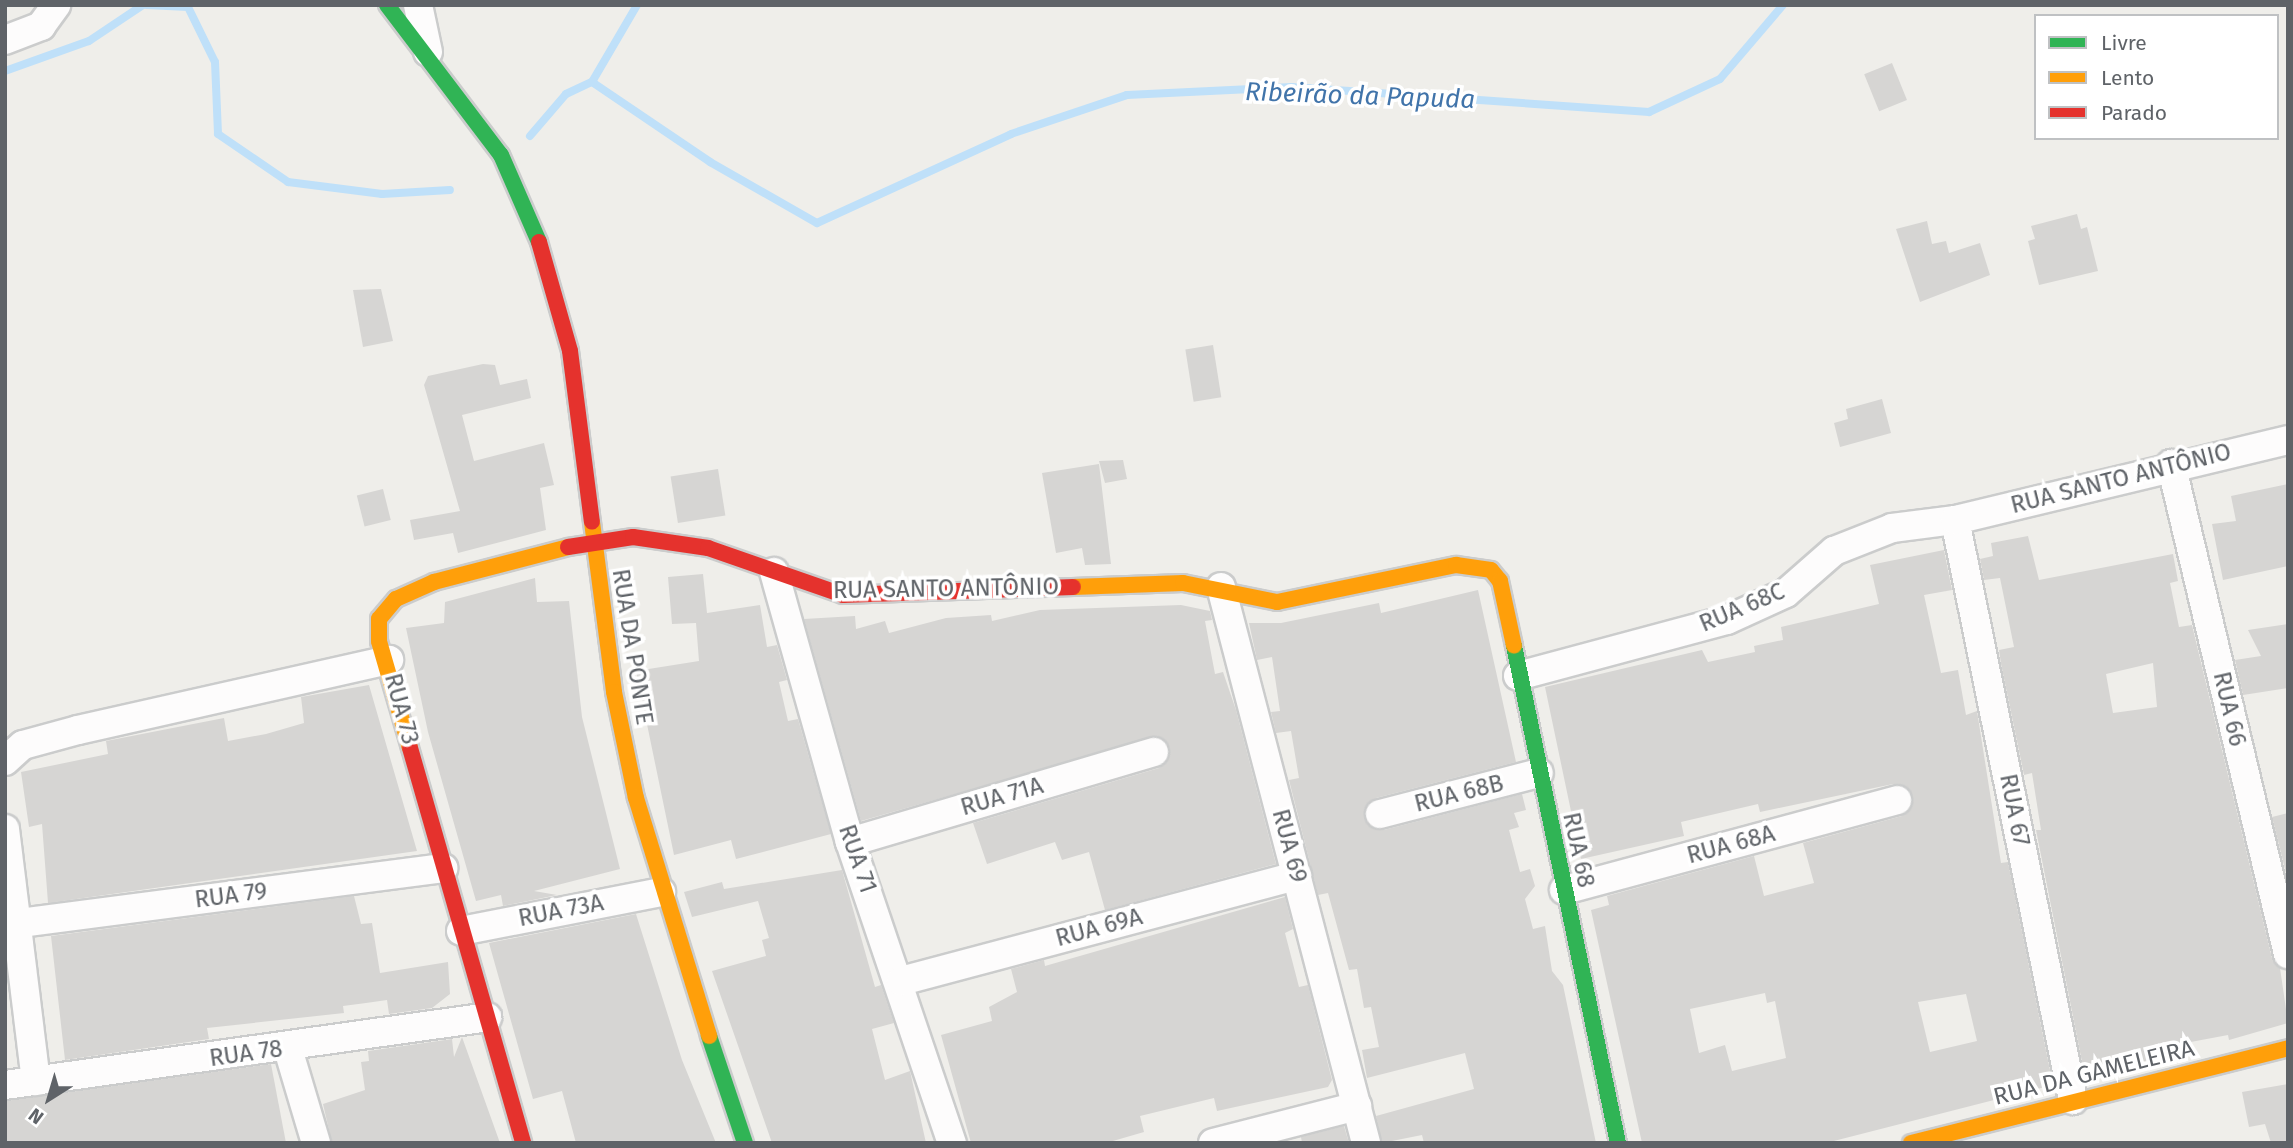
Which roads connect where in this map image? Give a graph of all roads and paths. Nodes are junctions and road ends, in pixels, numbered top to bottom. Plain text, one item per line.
1 (56, 5) edge
2 (387, 5) edge
3 (418, 5) edge
4 (18, 36) edge
5 (428, 52) junction
6 (2288, 440) edge
7 (2171, 464) junction
8 (1955, 520) junction
9 (592, 541) junction
10 (1491, 570) joint
11 (774, 572) junction
12 (1221, 587) junction
13 (388, 660) junction
14 (1518, 676) junction
15 (1154, 752) dead end
16 (5, 761) edge
17 (1538, 773) junction
18 (1897, 800) dead end
19 (1380, 814) dead end
20 (5, 829) edge
21 (850, 842) junction
22 (443, 868) junction
23 (1297, 876) junction
24 (1564, 890) junction
25 (660, 892) junction
26 (20, 923) junction
27 (461, 931) junction
28 (2288, 954) edge
29 (901, 981) junction
30 (486, 1017) junction
31 (2288, 1048) edge
32 (288, 1049) junction
33 (36, 1081) junction
34 (5, 1085) edge
35 (2073, 1100) junction
36 (1357, 1106) junction
37 (316, 1143) edge
38 (523, 1143) edge
39 (745, 1143) edge
40 (952, 1143) edge
41 (1213, 1143) edge
42 (1366, 1143) edge
43 (1618, 1143) edge
44 (1911, 1143) edge

1 - 4 street
2 - 5 street, RUA DA PONTE
3 - 5 street
5 - 9 street, RUA DA PONTE
6 - 7 street, RUA SANTO ANTÔNIO
7 - 8 street, RUA SANTO ANTÔNIO
7 - 28 street, RUA 66
8 - 14 street, RUA 68C
8 - 35 street, RUA 67
9 - 11 street, RUA SANTO ANTÔNIO
9 - 13 street, RUA SANTO ANTÔNIO
9 - 25 street, RUA DA PONTE
10 - 12 street, RUA SANTO ANTÔNIO
10 - 14 street, RUA 68
11 - 12 street, RUA SANTO ANTÔNIO
11 - 21 street, RUA 71
12 - 23 street, RUA 69
13 - 16 street, RUA 73
13 - 22 street, RUA 73
14 - 17 street, RUA 68
15 - 21 street, RUA 71A
17 - 19 street, RUA 68B
17 - 24 street, RUA 68
18 - 24 street, RUA 68A
20 - 26 street
21 - 29 street, RUA 71
22 - 26 street, RUA 79
22 - 27 street, RUA 73
23 - 29 street, RUA 69A
23 - 36 street, RUA 69
24 - 43 street, RUA 68
25 - 27 street, RUA 73A
25 - 39 street, RUA DA PONTE
26 - 33 street
27 - 30 street, RUA 73
29 - 40 street, RUA 71
30 - 32 street, RUA 78
30 - 38 street, RUA 73
31 - 35 street, RUA DA GAMELEIRA
32 - 33 street, RUA 78
32 - 37 street
33 - 34 street, RUA 78
35 - 44 street, RUA DA GAMELEIRA
36 - 41 street
36 - 42 street, RUA 69

